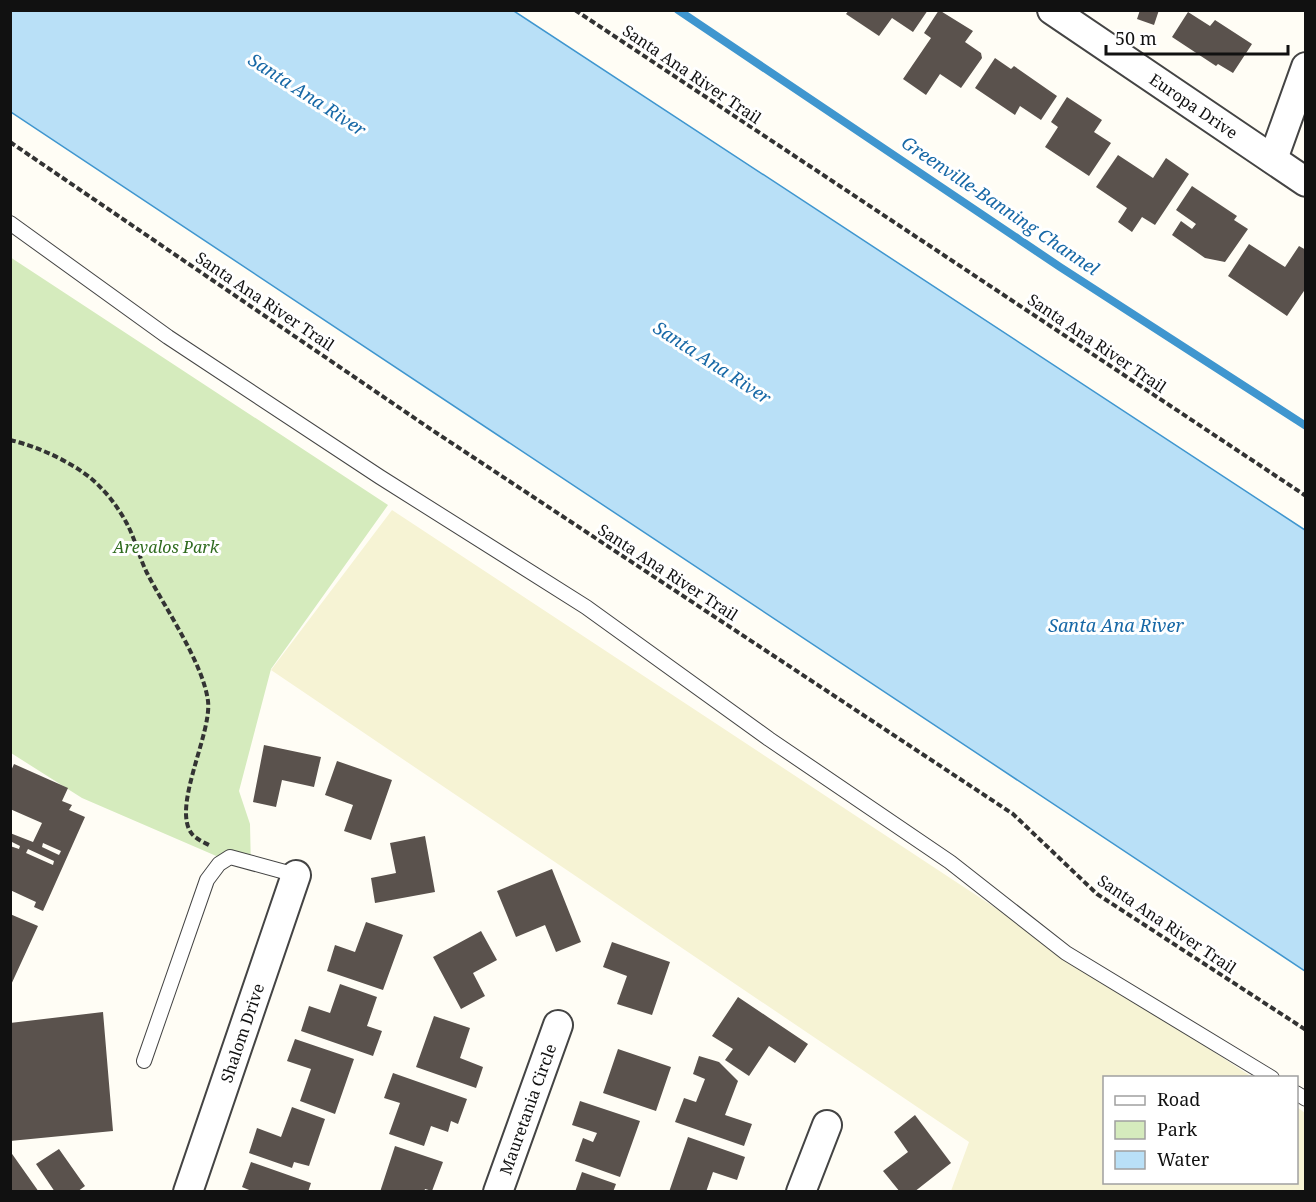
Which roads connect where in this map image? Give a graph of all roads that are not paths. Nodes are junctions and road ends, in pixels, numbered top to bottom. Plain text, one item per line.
1 (1052, 10) edge
2 (1305, 67) edge
3 (1273, 159) junction
4 (1305, 182) edge
5 (10, 223) edge
6 (296, 875) joint
7 (558, 1025) dead end
8 (144, 1061) dead end
9 (1270, 1076) edge
10 (827, 1125) dead end
11 (188, 1191) edge
12 (498, 1191) edge
13 (801, 1191) edge

1 - 3 street, Europa Drive
2 - 3 street
3 - 4 street, Europa Drive
5 - 9 lane
6 - 8 lane
6 - 11 street, Shalom Drive
7 - 12 street, Mauretania Circle
10 - 13 street

